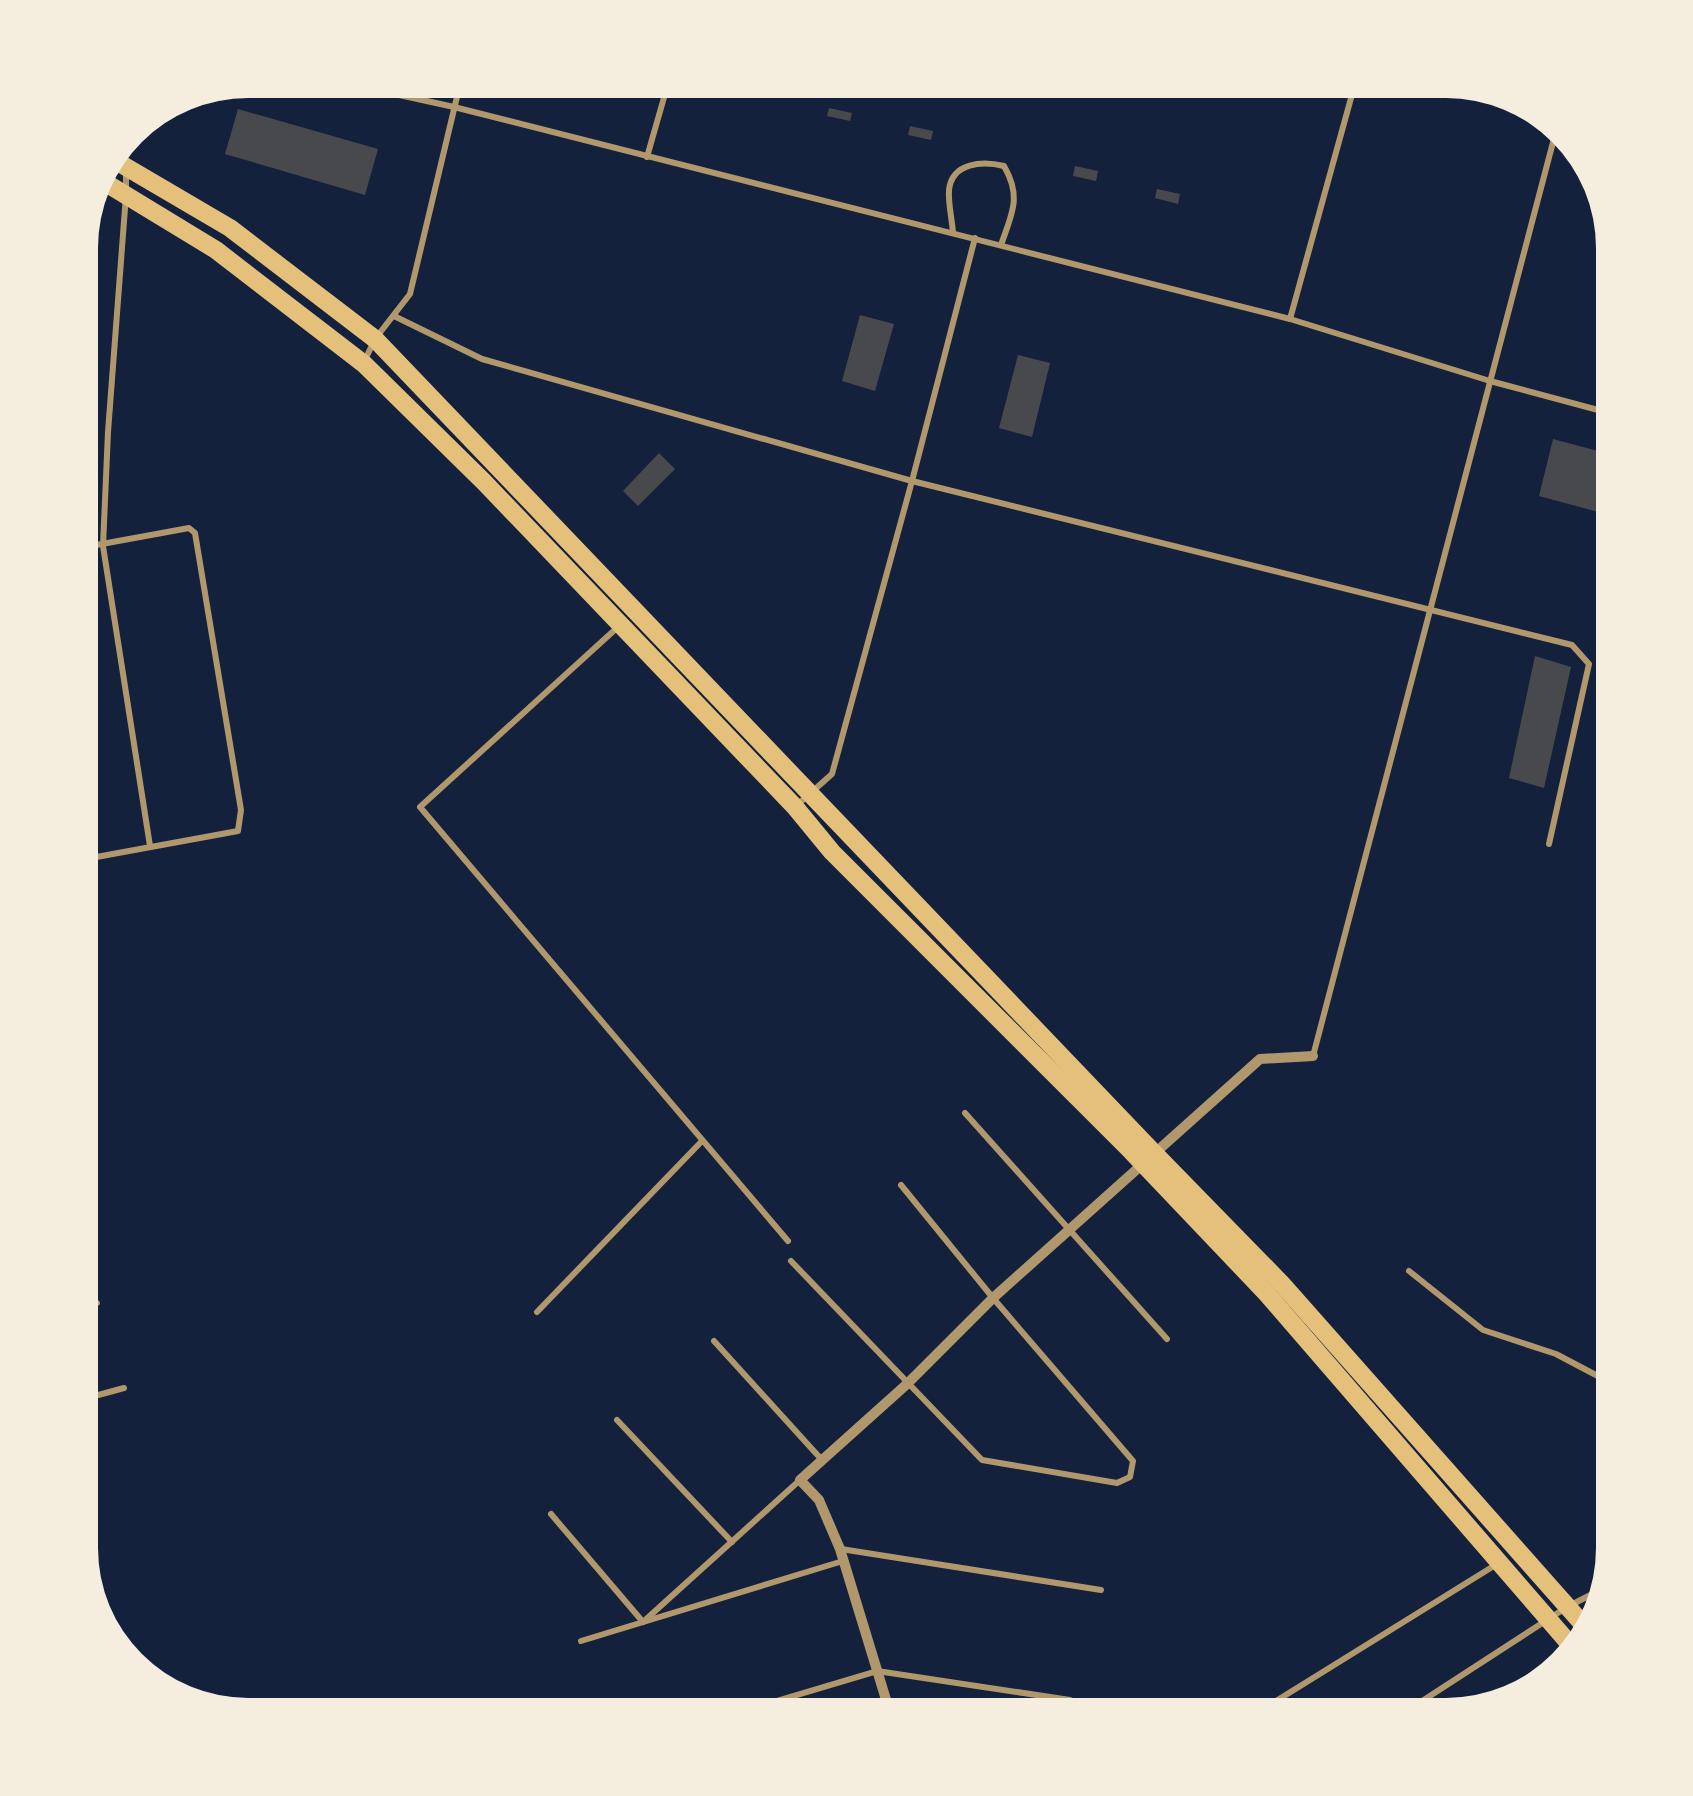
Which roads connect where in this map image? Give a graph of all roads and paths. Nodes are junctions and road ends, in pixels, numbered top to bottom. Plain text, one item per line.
1 (413, 98) edge
2 (456, 98) edge
3 (664, 98) edge
4 (1351, 98) edge
5 (454, 107) junction
6 (1553, 144) edge
7 (648, 157) junction
8 (122, 165) edge
9 (119, 170) edge
10 (111, 188) edge
11 (126, 195) junction
12 (953, 233) junction
13 (974, 238) junction
14 (1000, 244) junction
15 (394, 316) junction
16 (1290, 319) junction
17 (375, 338) junction
18 (364, 364) junction
19 (1490, 381) junction
20 (1596, 409) edge
21 (912, 482) junction
22 (98, 546) edge
23 (103, 546) junction
24 (1431, 609) junction
25 (620, 625) junction
26 (811, 793) junction
27 (795, 807) junction
28 (1549, 844) dead end
29 (150, 846) junction
30 (98, 856) edge
31 (1312, 1056) joint
32 (965, 1113) dead end
33 (702, 1140) junction
34 (1148, 1158) junction
35 (901, 1185) dead end
36 (1070, 1229) junction
37 (788, 1242) dead end
38 (791, 1261) dead end
39 (1410, 1271) dead end
40 (993, 1298) junction
41 (537, 1312) dead end
42 (1167, 1339) dead end
43 (714, 1341) dead end
44 (1596, 1375) edge
45 (906, 1384) junction
46 (124, 1388) dead end
47 (98, 1395) edge
48 (617, 1420) dead end
49 (822, 1460) junction
50 (800, 1480) junction
51 (551, 1514) dead end
52 (732, 1542) junction
53 (840, 1548) junction
54 (844, 1561) junction
55 (1500, 1562) junction
56 (1101, 1590) dead end
57 (1587, 1597) edge
58 (1568, 1607) junction
59 (1578, 1618) edge
60 (1550, 1620) junction
61 (644, 1622) junction
62 (1566, 1639) edge
63 (581, 1641) dead end
64 (878, 1671) junction
65 (787, 1698) edge
66 (886, 1698) edge
67 (1057, 1698) edge
68 (1281, 1698) edge
69 (1426, 1698) edge

1 - 5 lane
2 - 5 lane
3 - 7 lane
4 - 16 lane
5 - 7 lane
5 - 15 lane
6 - 19 lane
7 - 12 lane
8 - 17 main road
9 - 11 lane
10 - 11 main road
11 - 18 main road
11 - 23 lane
12 - 13 lane
12 - 14 lane
13 - 14 lane
13 - 21 lane
14 - 16 lane
15 - 17 lane
15 - 21 lane
16 - 19 lane
17 - 18 lane
17 - 26 main road
18 - 25 main road
19 - 20 lane
19 - 24 lane
21 - 24 lane
21 - 26 lane
22 - 23 lane
23 - 29 lane
23 - 29 lane
24 - 28 lane
24 - 31 lane
25 - 27 main road
25 - 33 lane
26 - 27 lane
26 - 34 main road
27 - 34 main road
29 - 30 lane
31 - 34 street
32 - 36 lane
33 - 37 lane
33 - 41 lane
34 - 36 street
34 - 55 main road
34 - 58 main road
35 - 40 lane
36 - 40 street
36 - 42 lane
38 - 45 lane
39 - 44 lane
40 - 45 street
40 - 45 lane
43 - 49 lane
45 - 49 street
46 - 47 lane
48 - 52 lane
49 - 50 street
50 - 52 lane
50 - 53 street
51 - 61 lane
52 - 61 lane
53 - 54 street
53 - 56 lane
54 - 61 lane
54 - 64 street
55 - 60 main road
55 - 68 lane
57 - 58 lane
58 - 59 main road
58 - 60 lane
60 - 62 main road
60 - 69 lane
61 - 63 lane
64 - 65 lane
64 - 66 street
64 - 67 lane

